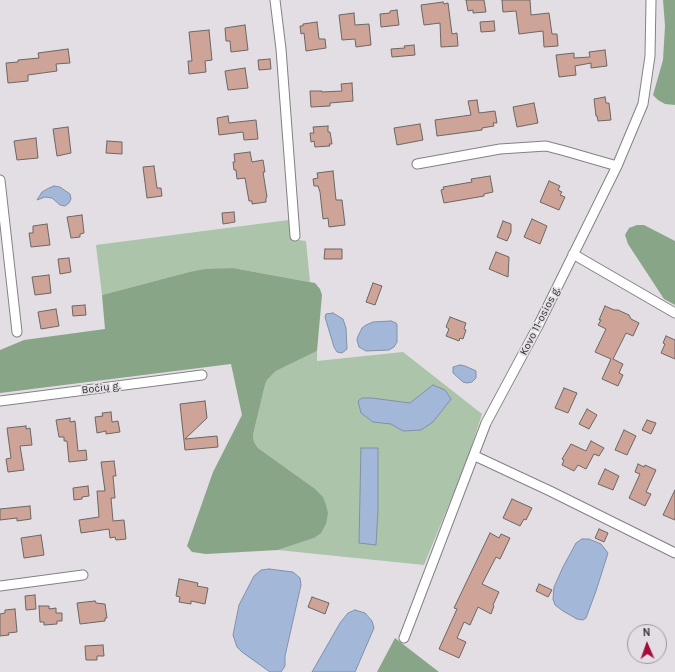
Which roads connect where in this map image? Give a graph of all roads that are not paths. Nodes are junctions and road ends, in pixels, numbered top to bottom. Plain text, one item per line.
1 (275, 0) edge
2 (651, 0) edge
3 (417, 164) dead end
4 (617, 166) junction
5 (0, 180) edge
6 (295, 236) dead end
7 (573, 254) junction
8 (675, 313) edge
9 (17, 332) dead end
10 (202, 375) dead end
11 (0, 401) edge
12 (475, 456) junction
13 (675, 553) edge
14 (83, 575) dead end
15 (0, 586) edge
16 (404, 638) dead end

1 - 6 street
2 - 4 street, Kovo 11-osios g.
3 - 4 street
4 - 7 street, Kovo 11-osios g.
5 - 9 street
7 - 8 street
7 - 12 street, Kovo 11-osios g.
10 - 11 street, Bočių g.
12 - 13 street
12 - 16 street, Kovo 11-osios g.
14 - 15 street

